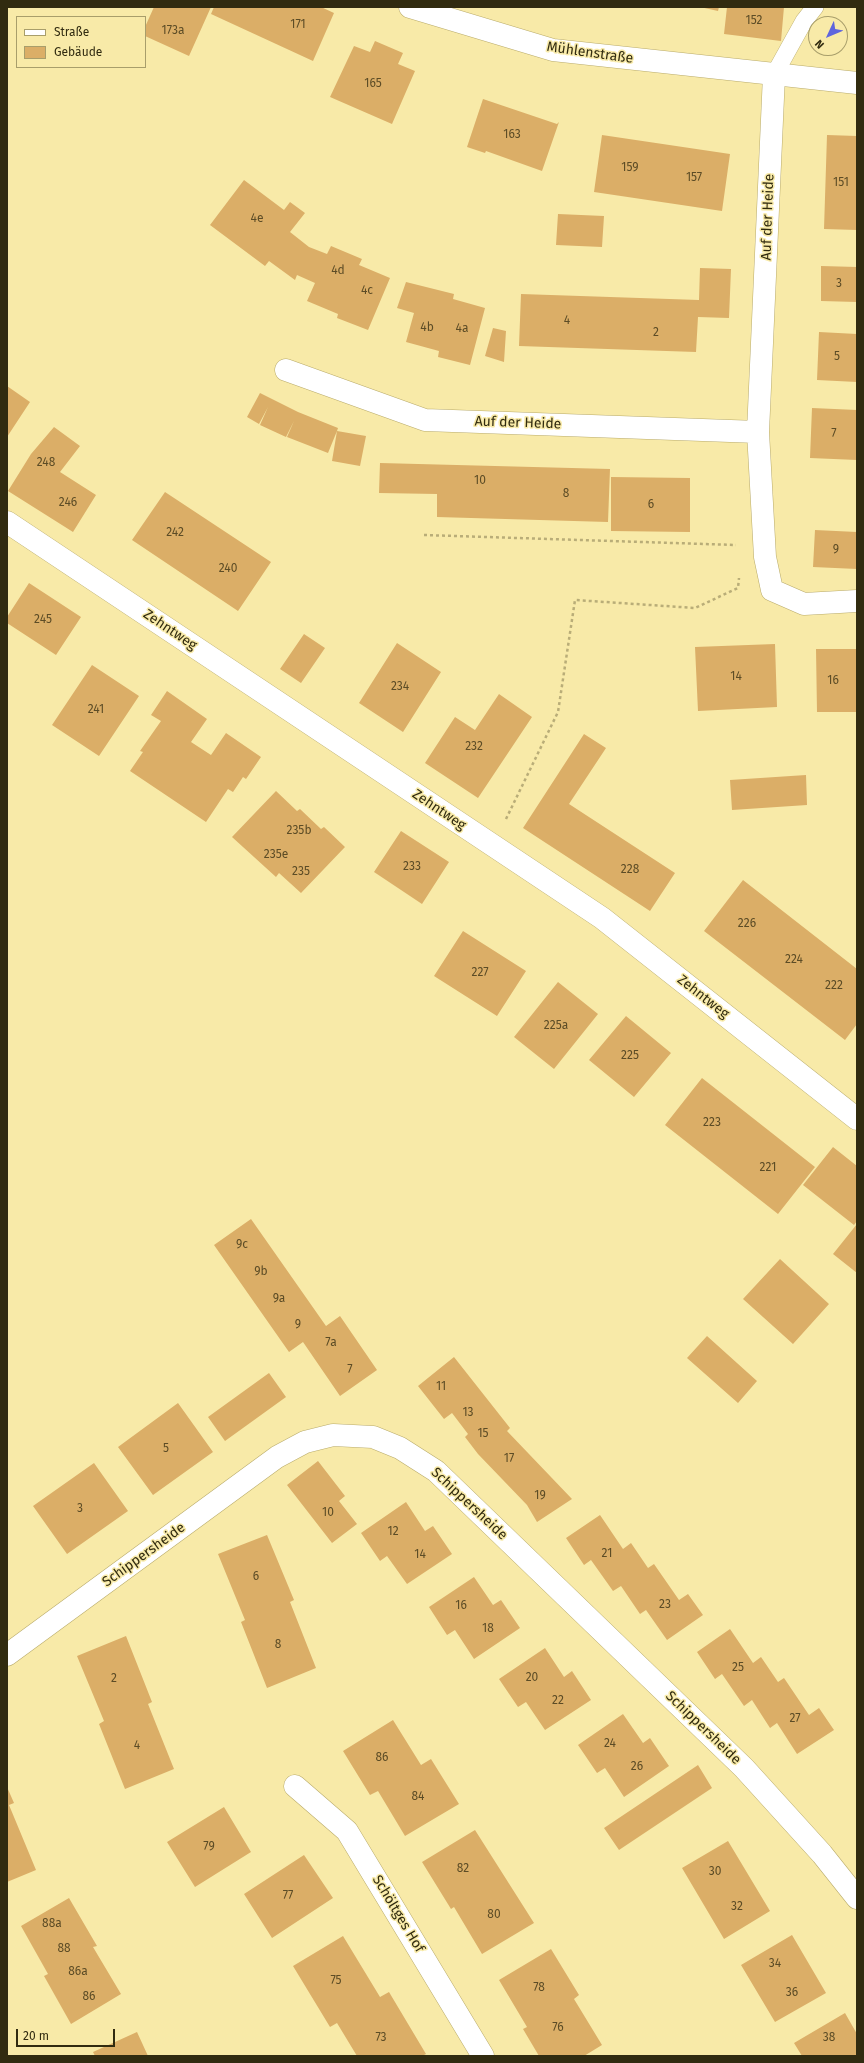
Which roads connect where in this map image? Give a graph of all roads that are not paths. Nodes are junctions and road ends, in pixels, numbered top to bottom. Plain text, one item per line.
1 (410, 7) edge
2 (815, 7) edge
3 (774, 75) junction
4 (857, 83) edge
5 (286, 370) dead end
6 (758, 432) junction
7 (7, 522) edge
8 (857, 601) edge
9 (857, 1119) edge
10 (7, 1655) edge
11 (295, 1786) dead end
12 (857, 1898) edge
13 (484, 2056) edge

1 - 3 street, Mühlenstraße
2 - 3 lane
3 - 4 street, Mühlenstraße
3 - 6 street, Auf der Heide
5 - 6 street, Auf der Heide
6 - 8 street, Auf der Heide
7 - 9 street, Zehntweg
10 - 12 street, Schippersheide
11 - 13 street, Schöltges Hof

